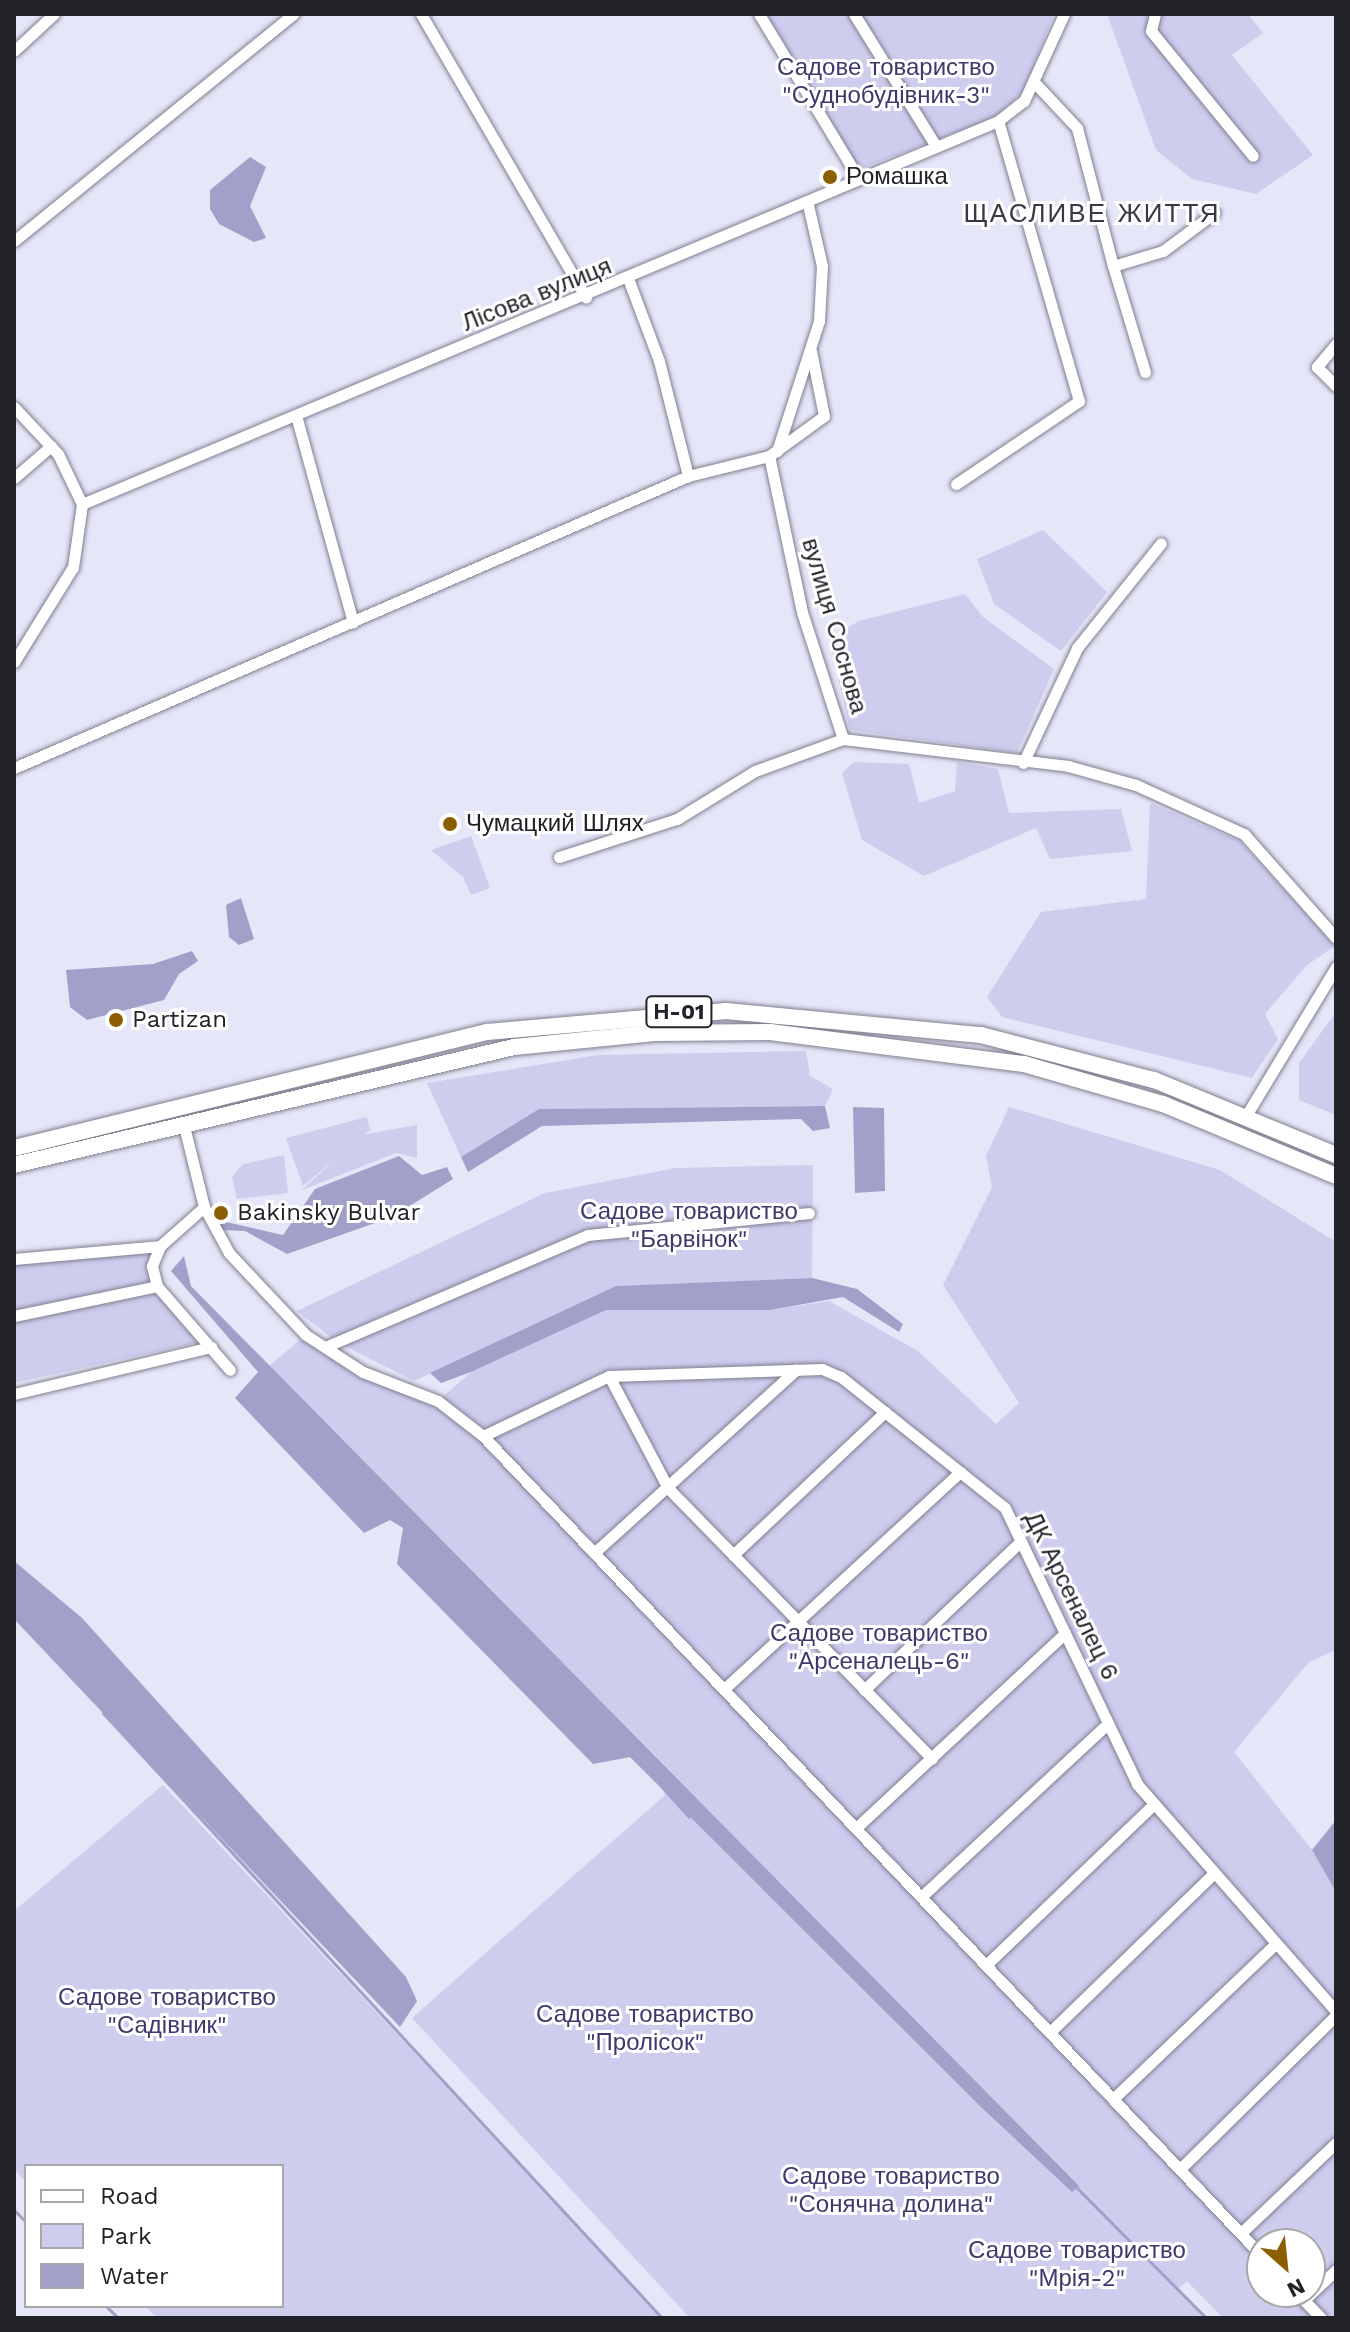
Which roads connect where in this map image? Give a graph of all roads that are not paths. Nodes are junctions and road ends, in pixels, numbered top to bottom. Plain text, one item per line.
1 (54, 14) edge
2 (293, 14) edge
3 (421, 14) edge
4 (759, 14) edge
5 (854, 14) edge
6 (1064, 14) edge
7 (1155, 14) edge
8 (14, 51) edge
9 (1035, 83) junction
10 (998, 121) junction
11 (936, 146) junction
12 (1253, 156) dead end
13 (859, 179) junction
14 (808, 205) junction
15 (1214, 213) dead end
16 (14, 241) edge
17 (1113, 266) junction
18 (629, 281) junction
19 (586, 297) junction
20 (1336, 344) edge
21 (811, 351) junction
22 (1145, 372) dead end
23 (1336, 386) edge
24 (14, 407) edge
25 (297, 419) junction
26 (51, 446) junction
27 (773, 454) junction
28 (688, 476) junction
29 (14, 478) edge
30 (956, 484) dead end
31 (82, 504) junction
32 (1161, 543) dead end
33 (353, 622) junction
34 (14, 662) edge
35 (843, 739) junction
36 (1023, 763) junction
37 (14, 768) edge
38 (559, 857) dead end
39 (1336, 938) edge
40 (1336, 967) edge
41 (1247, 1114) junction
42 (183, 1122) junction
43 (14, 1148) edge
44 (1336, 1155) edge
45 (14, 1165) edge
46 (1336, 1176) edge
47 (204, 1207) junction
48 (809, 1213) dead end
49 (160, 1246) junction
50 (14, 1259) edge
51 (157, 1286) junction
52 (14, 1316) edge
53 (211, 1347) junction
54 (325, 1347) junction
55 (230, 1370) dead end
56 (796, 1370) junction
57 (609, 1376) junction
58 (14, 1394) edge
59 (885, 1412) junction
60 (483, 1436) junction
61 (960, 1472) junction
62 (668, 1488) junction
63 (1021, 1541) junction
64 (594, 1553) junction
65 (733, 1555) junction
66 (799, 1623) junction
67 (1065, 1633) junction
68 (724, 1689) junction
69 (864, 1690) junction
70 (1108, 1723) junction
71 (932, 1759) junction
72 (1154, 1804) junction
73 (856, 1828) junction
74 (1213, 1874) junction
75 (921, 1897) junction
76 (1274, 1945) junction
77 (986, 1965) junction
78 (1336, 2013) edge
79 (1050, 2032) junction
80 (1113, 2099) junction
81 (1336, 2143) edge
82 (1180, 2169) junction
83 (1241, 2233) junction
84 (1246, 2238) edge

1 - 8 street
2 - 16 street
3 - 19 street
4 - 13 street
5 - 11 street
6 - 9 street, Лісова вулиця
7 - 12 street
9 - 10 street, Лісова вулиця
9 - 17 street
10 - 11 street, Лісова вулиця
10 - 30 street
11 - 13 street, Лісова вулиця
13 - 14 street, Лісова вулиця
14 - 18 street, Лісова вулиця
14 - 21 street
15 - 17 street
17 - 22 street
18 - 19 street, Лісова вулиця
18 - 28 street
19 - 25 street, Лісова вулиця
20 - 23 street
21 - 27 street
21 - 27 street
24 - 26 street
25 - 31 street, Лісова вулиця
25 - 33 street
26 - 29 street
26 - 31 street
27 - 28 street
27 - 35 street, вулиця Соснова
28 - 33 street
31 - 34 street
32 - 36 street
33 - 37 street
35 - 36 street
35 - 38 street, вулиця Соснова
36 - 39 street
40 - 41 street
41 - 43 main road, Н-01
41 - 44 main road, Н-01
42 - 45 main road, Н-01
42 - 46 main road, Н-01
42 - 47 street
47 - 49 street
47 - 54 street
48 - 54 street
49 - 50 street
49 - 51 street
51 - 52 street
51 - 53 street
53 - 55 street
53 - 58 street
54 - 60 street
56 - 57 street, ДК Арсеналец 6
56 - 59 street, ДК Арсеналец 6
56 - 62 street
57 - 60 street, ДК Арсеналец 6
57 - 62 street
59 - 61 street, ДК Арсеналец 6
59 - 65 street
60 - 64 street
61 - 63 street, ДК Арсеналец 6
61 - 66 street
62 - 64 street
62 - 65 street
63 - 67 street, ДК Арсеналец 6
63 - 69 street
64 - 68 street
65 - 66 street
66 - 68 street
66 - 69 street
67 - 70 street, ДК Арсеналец 6
67 - 71 street
68 - 73 street
69 - 71 street
70 - 72 street, ДК Арсеналец 6
70 - 75 street
71 - 73 street
72 - 74 street, ДК Арсеналец 6
72 - 77 street
73 - 75 street
74 - 76 street, ДК Арсеналец 6
74 - 79 street
75 - 77 street
76 - 78 street, ДК Арсеналец 6
76 - 80 street
77 - 79 street
78 - 82 street
79 - 80 street
80 - 82 street
81 - 83 street
82 - 83 street
83 - 84 street

